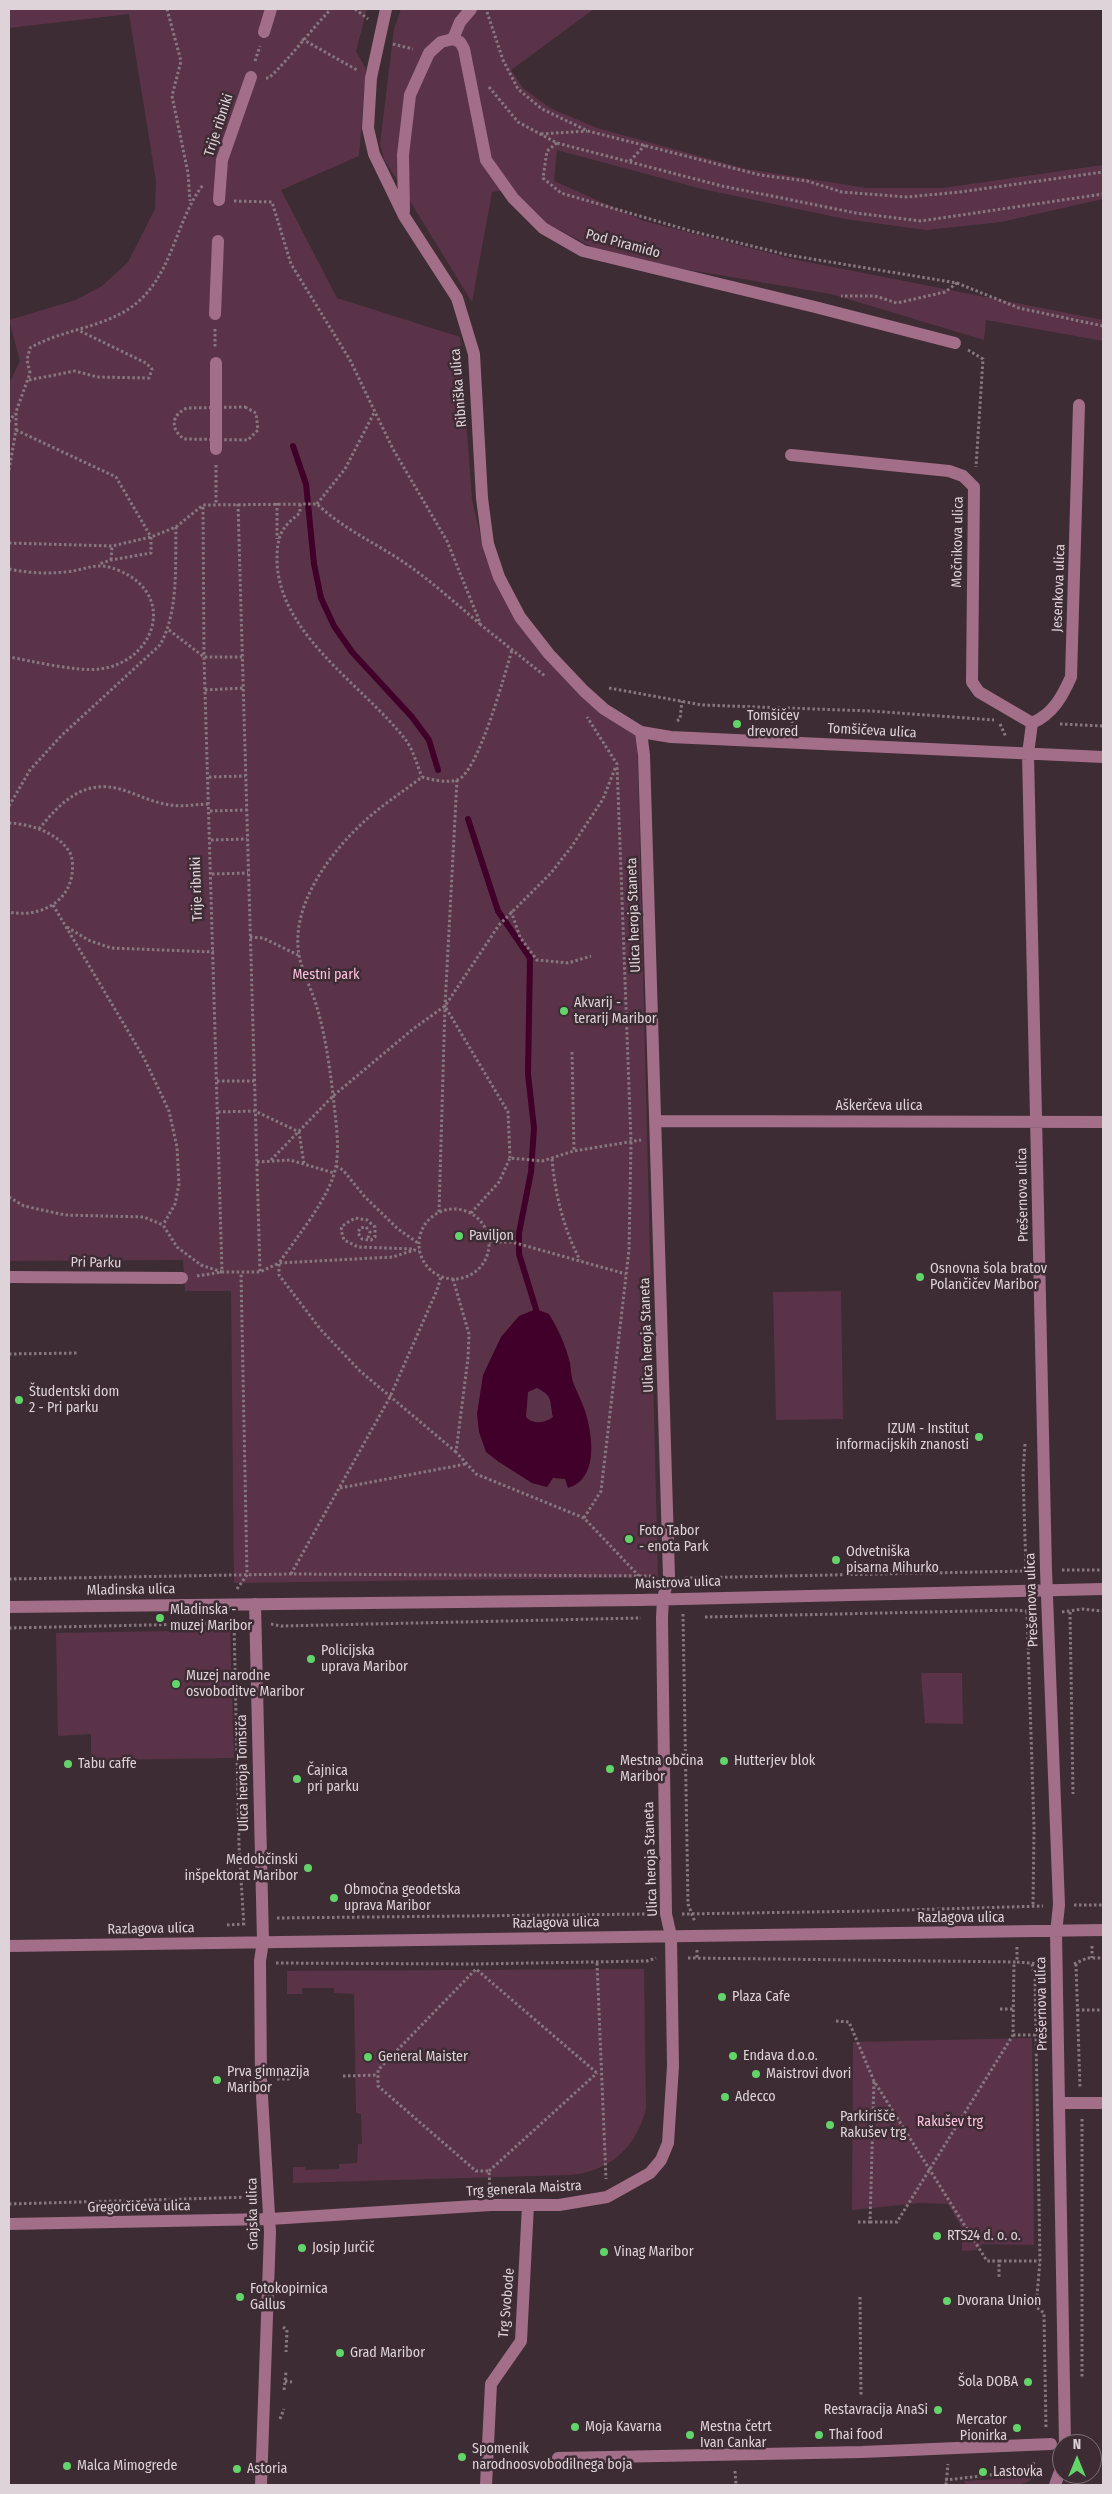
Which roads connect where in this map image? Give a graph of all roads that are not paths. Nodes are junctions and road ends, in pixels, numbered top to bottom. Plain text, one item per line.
1 (271, 9) edge
2 (386, 9) edge
3 (471, 9) edge
4 (264, 32) road end
5 (453, 40) junction
6 (250, 77) road end
7 (219, 200) road end
8 (404, 216) junction
9 (218, 241) dead end
10 (215, 314) road end
11 (955, 343) dead end
12 (216, 363) road end
13 (1079, 405) dead end
14 (216, 449) dead end
15 (791, 454) dead end
16 (1032, 723) junction
17 (641, 732) junction
18 (1028, 754) junction
19 (1103, 757) edge
20 (656, 1121) junction
21 (1036, 1121) junction
22 (1103, 1122) edge
23 (9, 1277) edge
24 (182, 1278) road end
25 (1047, 1589) junction
26 (1103, 1589) edge
27 (663, 1598) junction
28 (255, 1604) junction
29 (9, 1607) edge
30 (1103, 1930) edge
31 (1056, 1933) junction
32 (671, 1936) junction
33 (263, 1941) junction
34 (9, 1946) edge
35 (1060, 2103) junction
36 (1103, 2103) edge
37 (528, 2205) junction
38 (270, 2220) junction
39 (9, 2224) edge
40 (1065, 2434) edge
41 (1048, 2446) road end
42 (558, 2458) dead end
43 (261, 2485) edge
44 (486, 2485) edge

1 - 4 street
2 - 8 street, Ribniška ulica
3 - 5 street
5 - 8 street
5 - 11 street, Pod Piramido
6 - 7 street, Trije ribniki
8 - 17 street, Ribniška ulica
9 - 10 street
12 - 14 street
13 - 16 street, Jesenkova ulica
15 - 16 street, Močnikova ulica
16 - 18 street
17 - 18 street, Tomšičeva ulica
17 - 20 street, Ulica heroja Staneta
18 - 19 street, Tomšičeva ulica
18 - 21 street, Prešernova ulica
20 - 21 street, Aškerčeva ulica
20 - 27 street, Ulica heroja Staneta
21 - 22 street, Aškerčeva ulica
21 - 25 street, Prešernova ulica
23 - 24 street, Pri Parku
25 - 26 street, Maistrova ulica
25 - 27 street, Maistrova ulica
25 - 31 street, Prešernova ulica
27 - 28 street, Maistrova ulica
27 - 32 street, Ulica heroja Staneta
28 - 29 street, Mladinska ulica
28 - 33 street, Ulica heroja Tomšiča
30 - 31 street, Razlagova ulica
31 - 32 street, Razlagova ulica
31 - 35 street, Prešernova ulica
32 - 33 street, Razlagova ulica
32 - 37 street, Trg generala Maistra
33 - 34 street, Razlagova ulica
33 - 38 street, Grajska ulica
35 - 36 street
35 - 40 street, Prešernova ulica
37 - 38 street, Trg generala Maistra
37 - 44 street, Trg Svobode
38 - 39 street, Gregorčičeva ulica
38 - 43 street, Grajska ulica
41 - 42 street

